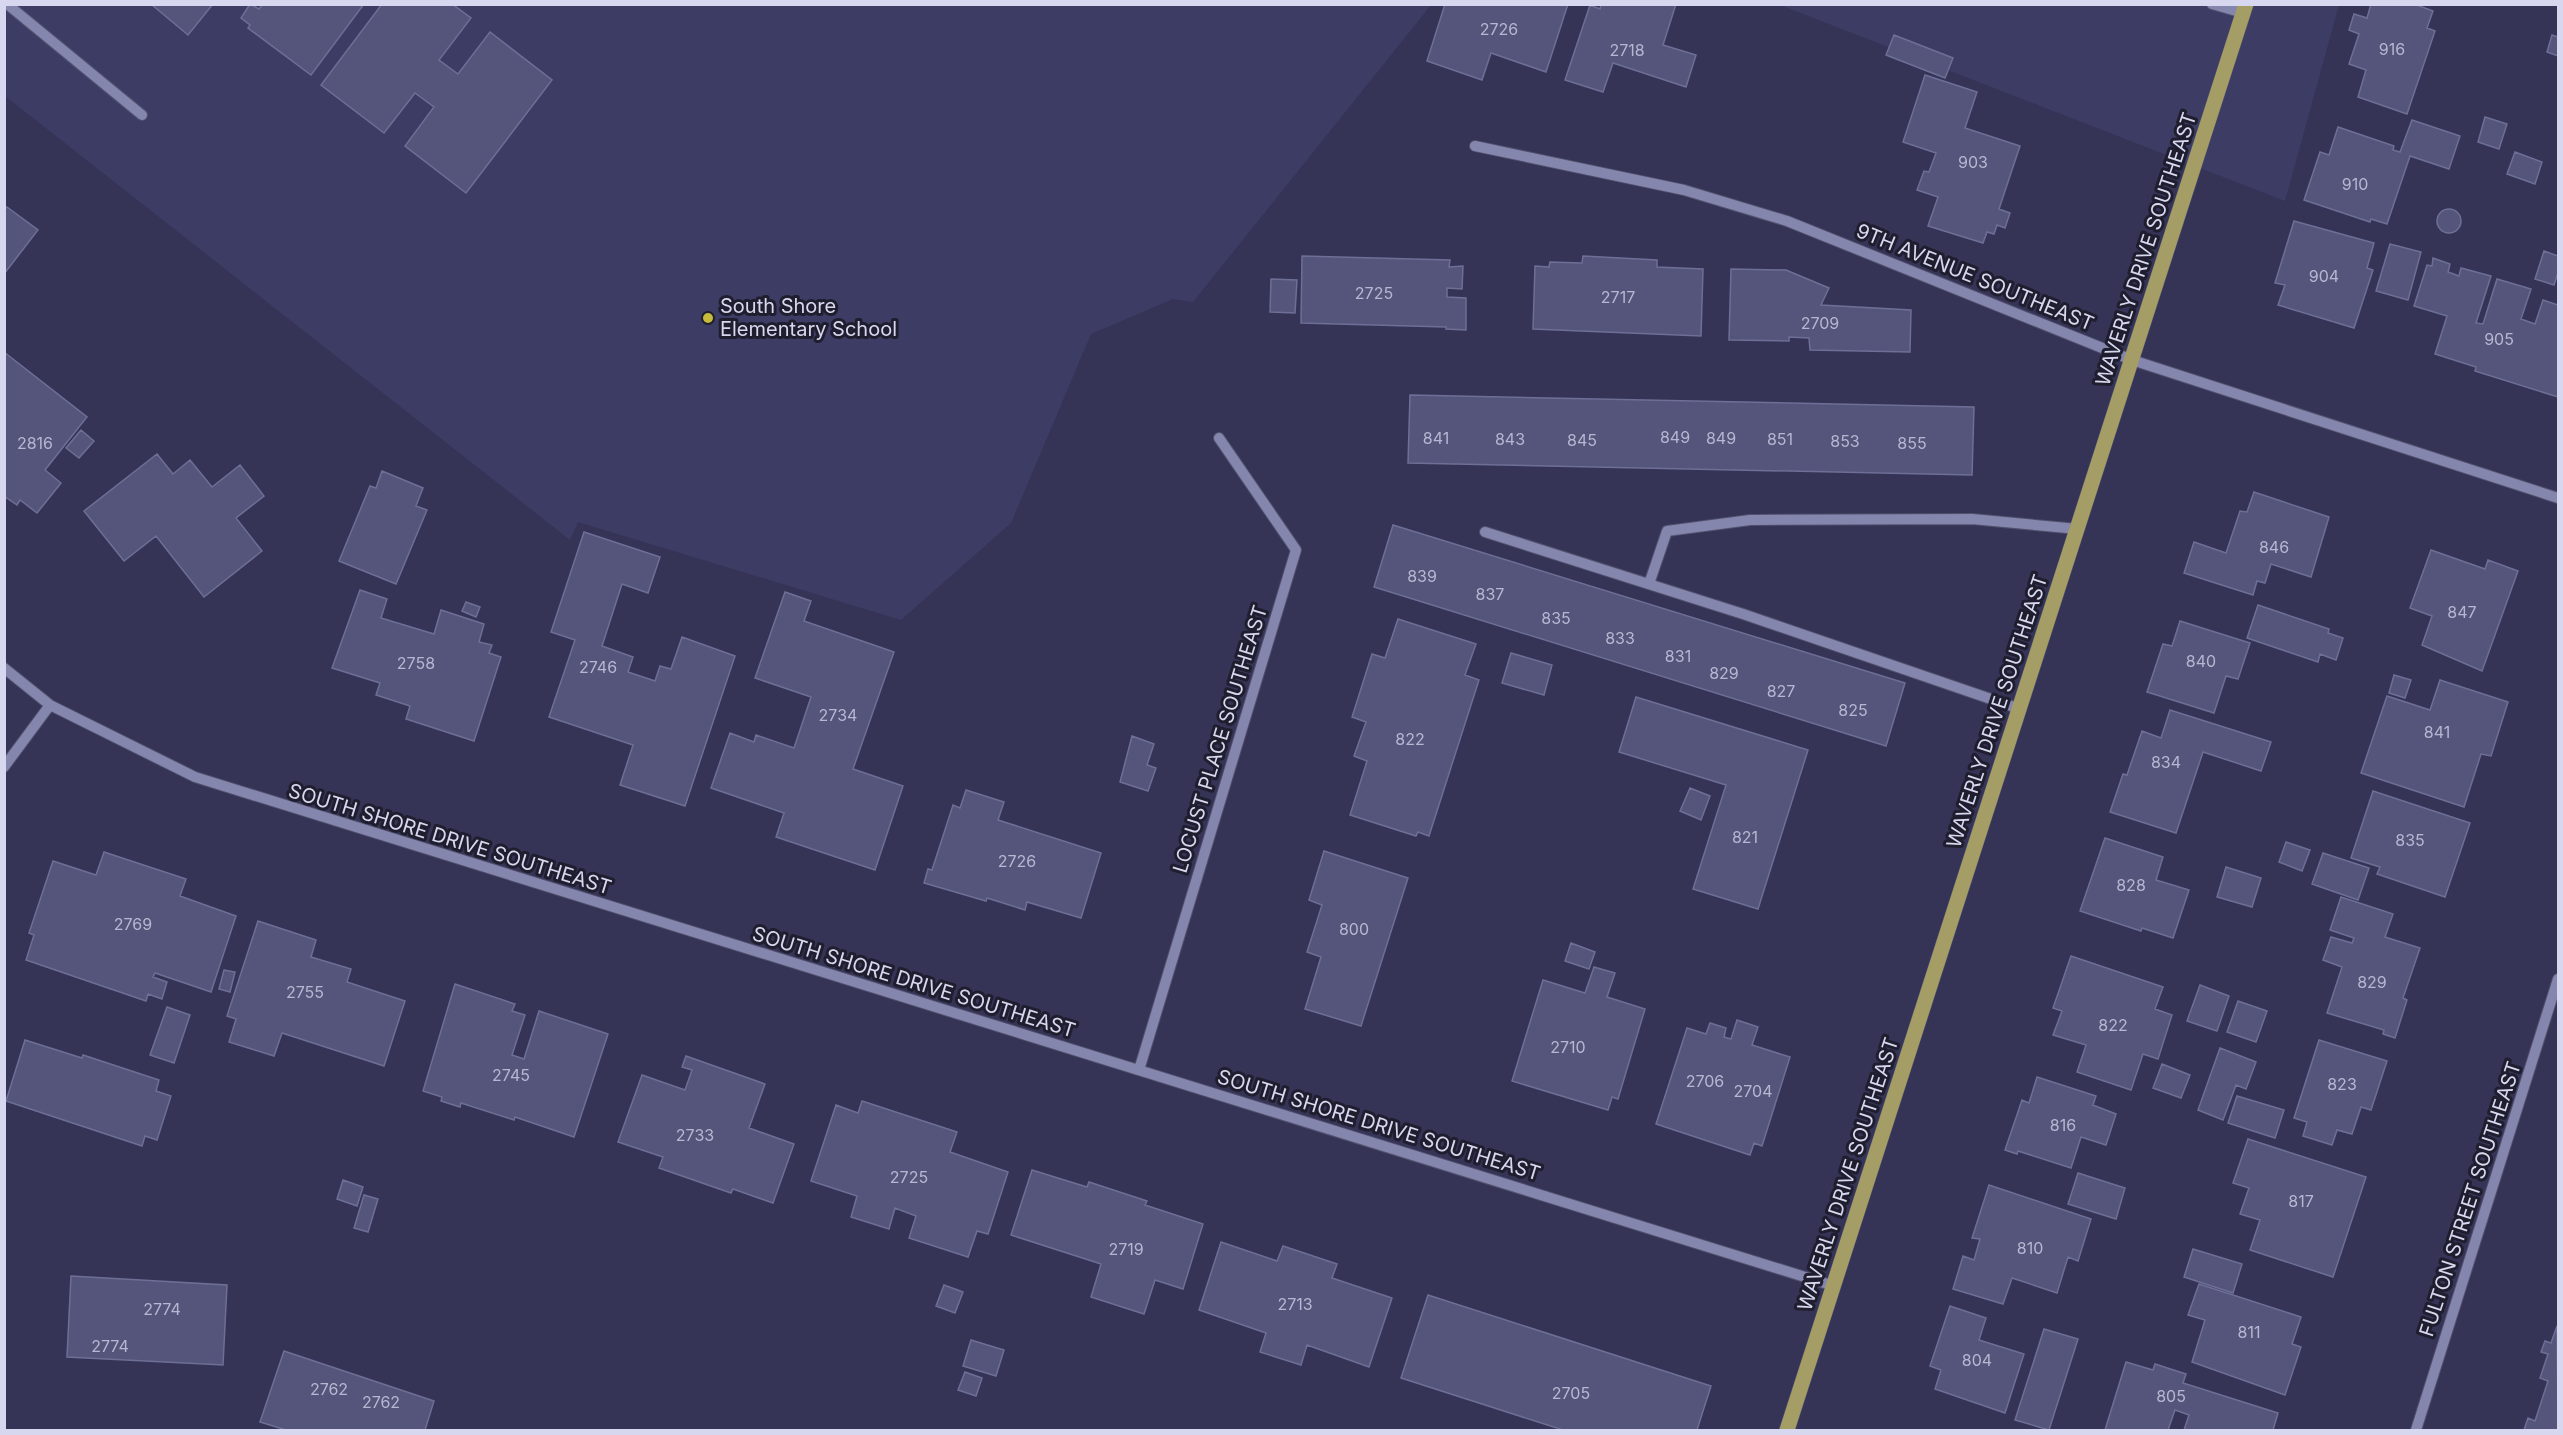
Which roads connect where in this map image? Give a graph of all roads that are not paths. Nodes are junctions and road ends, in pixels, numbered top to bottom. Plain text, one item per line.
1 (7, 4) edge
2 (2212, 4) edge
3 (2244, 9) edge
4 (142, 115) dead end
5 (1475, 147) dead end
6 (2132, 360) junction
7 (1218, 438) dead end
8 (2559, 498) edge
9 (2078, 530) junction
10 (1485, 532) dead end
11 (1649, 584) junction
12 (4, 668) edge
13 (50, 705) junction
14 (2020, 709) junction
15 (4, 767) edge
16 (2559, 979) edge
17 (1139, 1070) junction
18 (1834, 1286) junction
19 (1787, 1431) edge
20 (2416, 1431) edge

1 - 4 street
2 - 3 street
3 - 6 main road, WAVERLY DRIVE SOUTHEAST
5 - 6 street, 9TH AVENUE SOUTHEAST
6 - 8 street, 9TH AVENUE SOUTHEAST
6 - 9 main road, WAVERLY DRIVE SOUTHEAST
7 - 17 street, LOCUST PLACE SOUTHEAST
9 - 11 street
9 - 14 main road, WAVERLY DRIVE SOUTHEAST
10 - 11 street
11 - 14 street
12 - 13 street, SOUTH SHORE DRIVE SOUTHEAST
13 - 15 street
13 - 17 street, SOUTH SHORE DRIVE SOUTHEAST
14 - 18 main road, WAVERLY DRIVE SOUTHEAST
16 - 20 street, FULTON STREET SOUTHEAST
17 - 18 street, SOUTH SHORE DRIVE SOUTHEAST
18 - 19 main road, WAVERLY DRIVE SOUTHEAST

